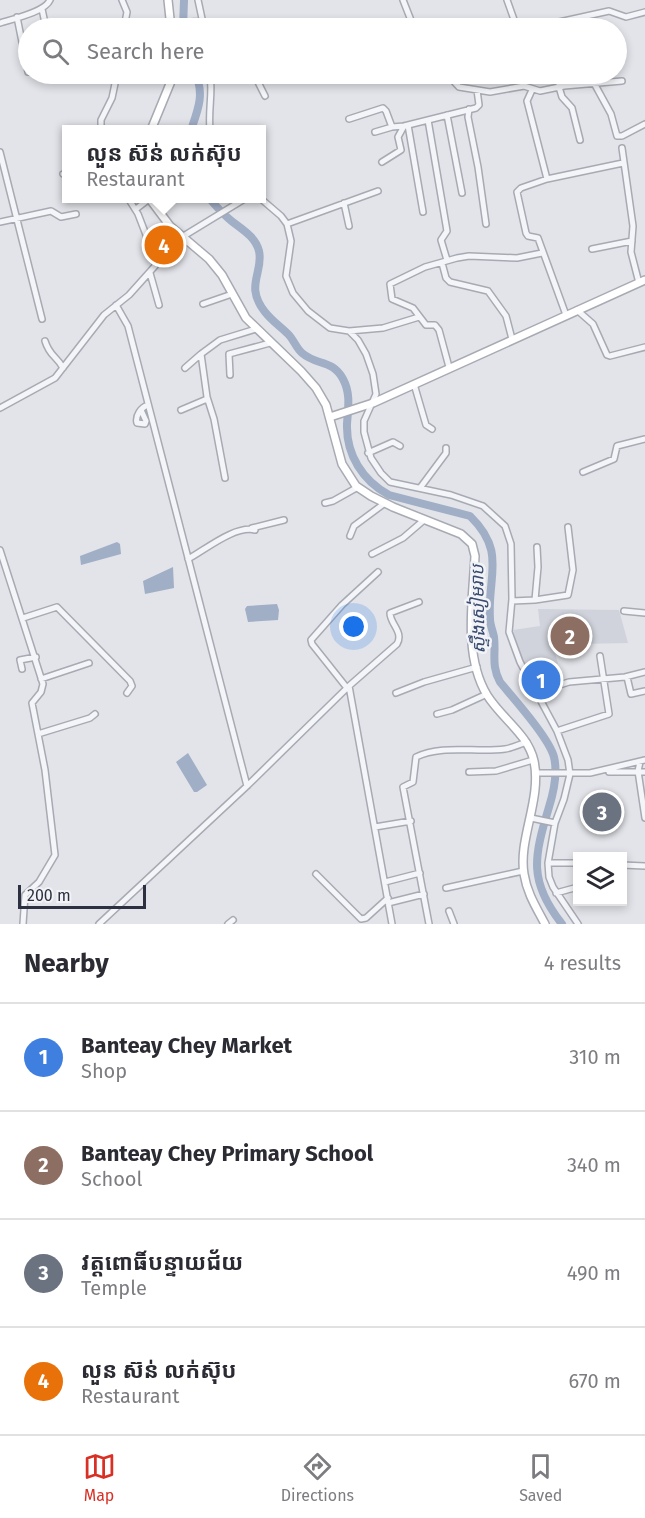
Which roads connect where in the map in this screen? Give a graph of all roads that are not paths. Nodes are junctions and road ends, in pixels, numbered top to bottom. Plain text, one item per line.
1 (50, 0) edge
2 (122, 0) edge
3 (168, 0) edge
4 (198, 0) edge
5 (403, 0) edge
6 (507, 0) edge
7 (42, 9) junction
8 (645, 12) edge
9 (17, 17) junction
10 (583, 17) joint
11 (44, 18) edge
12 (126, 18) edge
13 (171, 18) edge
14 (199, 18) edge
15 (410, 18) edge
16 (513, 18) edge
17 (578, 18) edge
18 (18, 22) edge
19 (0, 23) edge
20 (115, 84) edge
21 (170, 84) edge
22 (211, 84) edge
23 (259, 84) edge
24 (456, 84) edge
25 (585, 84) edge
26 (595, 84) edge
27 (559, 87) junction
28 (477, 90) junction
29 (532, 90) junction
30 (265, 96) dead end
31 (469, 109) junction
32 (447, 115) junction
33 (350, 119) dead end
34 (428, 120) junction
35 (645, 124) edge
36 (101, 125) edge
37 (153, 125) edge
38 (210, 125) edge
39 (406, 125) junction
40 (392, 128) junction
41 (375, 132) dead end
42 (580, 140) dead end
43 (622, 148) dead end
44 (0, 152) edge
45 (381, 162) dead end
46 (623, 163) junction
47 (547, 179) junction
48 (378, 191) dead end
49 (462, 193) dead end
50 (132, 203) edge
51 (144, 203) edge
52 (152, 203) edge
53 (238, 203) edge
54 (266, 203) edge
55 (344, 203) junction
56 (136, 209) junction
57 (423, 212) dead end
58 (76, 214) dead end
59 (17, 218) junction
60 (0, 222) edge
61 (287, 224) junction
62 (486, 225) dead end
63 (349, 226) dead end
64 (182, 237) junction
65 (632, 241) junction
66 (592, 249) dead end
67 (542, 253) junction
68 (444, 262) junction
69 (150, 273) junction
70 (642, 282) edge
71 (232, 294) junction
72 (203, 304) dead end
73 (116, 305) junction
74 (159, 305) dead end
75 (578, 310) junction
76 (566, 315) junction
77 (420, 317) junction
78 (42, 319) dead end
79 (256, 329) junction
80 (349, 331) junction
81 (512, 339) junction
82 (45, 341) dead end
83 (270, 343) junction
84 (645, 347) edge
85 (201, 354) junction
86 (450, 367) junction
87 (63, 368) junction
88 (185, 368) dead end
89 (230, 375) dead end
90 (414, 384) junction
91 (207, 399) junction
92 (371, 404) junction
93 (148, 405) junction
94 (0, 408) edge
95 (141, 410) dead end
96 (181, 410) dead end
97 (333, 415) junction
98 (432, 429) dead end
99 (645, 439) edge
100 (400, 446) dead end
101 (446, 448) dead end
102 (368, 453) junction
103 (583, 472) dead end
104 (225, 478) dead end
105 (358, 488) junction
106 (420, 488) junction
107 (325, 503) dead end
108 (385, 503) junction
109 (284, 520) dead end
110 (424, 520) junction
111 (568, 527) dead end
112 (350, 536) dead end
113 (537, 547) dead end
114 (0, 550) edge
115 (372, 554) dead end
116 (188, 559) junction
117 (378, 572) dead end
118 (535, 600) junction
119 (512, 601) junction
120 (420, 602) dead end
121 (624, 611) dead end
122 (645, 613) edge
123 (23, 618) junction
124 (600, 656) dead end
125 (36, 657) junction
126 (88, 663) dead end
127 (477, 667) junction
128 (22, 669) dead end
129 (645, 672) edge
130 (627, 677) junction
131 (603, 679) junction
132 (42, 680) junction
133 (348, 687) junction
134 (645, 691) edge
135 (537, 692) junction
136 (127, 693) dead end
137 (396, 693) dead end
138 (487, 694) junction
139 (95, 714) dead end
140 (437, 714) dead end
141 (557, 732) junction
142 (38, 734) junction
143 (527, 742) junction
144 (533, 760) junction
145 (642, 761) edge
146 (602, 771) junction
147 (642, 771) edge
148 (469, 772) dead end
149 (535, 773) junction
150 (566, 773) junction
151 (247, 786) junction
152 (645, 818) edge
153 (534, 819) junction
154 (411, 821) junction
155 (553, 822) junction
156 (375, 827) junction
157 (548, 863) junction
158 (573, 863) edge
159 (627, 865) edge
160 (645, 866) edge
161 (523, 871) junction
162 (420, 873) junction
163 (316, 874) dead end
164 (385, 882) junction
165 (446, 888) dead end
166 (573, 888) edge
167 (556, 892) junction
168 (424, 894) junction
169 (388, 900) junction
170 (449, 911) dead end
171 (23, 924) edge
172 (99, 924) edge
173 (392, 924) edge
174 (429, 924) edge
175 (454, 924) edge
176 (545, 924) edge
177 (578, 924) edge

1 - 7 street
2 - 12 street
3 - 13 street
4 - 14 street
5 - 15 street
6 - 16 street
7 - 9 street
7 - 11 street
8 - 10 street
9 - 18 street
9 - 19 street
10 - 17 street
20 - 36 street
21 - 37 street
22 - 38 street
23 - 30 street
24 - 28 street
25 - 27 street
26 - 35 street
27 - 29 street
27 - 42 street
28 - 29 street
28 - 31 street
29 - 47 street
31 - 32 street
31 - 62 street
32 - 34 street
32 - 49 street
33 - 40 street
34 - 39 street
34 - 68 street
39 - 40 street
39 - 45 street
39 - 57 street
40 - 41 street
43 - 46 street
44 - 59 street
46 - 47 street
46 - 65 street
47 - 67 street
48 - 55 street
50 - 56 street
51 - 56 street
52 - 64 street
53 - 64 street
54 - 61 street
55 - 61 street
55 - 63 street
56 - 69 street
58 - 59 street
59 - 60 street
59 - 78 street
61 - 80 street
64 - 71 street
65 - 66 street
65 - 70 street
67 - 68 street
67 - 76 street
68 - 77 street
68 - 81 street
69 - 73 street
69 - 74 street
70 - 75 street
71 - 72 street
71 - 79 street
73 - 87 street
73 - 93 street
75 - 76 street
75 - 84 street
76 - 81 street
77 - 80 street
77 - 86 street
79 - 83 street
79 - 85 street
80 - 92 street
81 - 86 street
82 - 87 street
83 - 89 street
83 - 97 street
85 - 88 street
85 - 91 street
86 - 90 street
87 - 94 street
90 - 92 street
90 - 98 street
91 - 96 street
91 - 104 street
92 - 97 street
92 - 102 street
93 - 95 street
93 - 116 street
97 - 105 street
99 - 103 street
100 - 102 street
101 - 106 street
102 - 106 street
105 - 107 street
105 - 108 street
106 - 119 street
108 - 110 street
108 - 112 street
109 - 116 street
110 - 115 street
110 - 127 street
111 - 118 street
113 - 118 street
114 - 123 street
116 - 151 street
117 - 133 street
118 - 119 street
119 - 135 street
120 - 133 street
121 - 122 street
123 - 125 street
123 - 136 street
124 - 131 street
125 - 128 street
125 - 132 street
126 - 132 street
127 - 137 street
127 - 138 street
129 - 130 street
130 - 131 street
130 - 134 street
131 - 135 street
131 - 141 street
132 - 142 street
133 - 151 street
133 - 156 street
135 - 141 street
138 - 140 street
138 - 143 street
139 - 142 street
141 - 150 street
142 - 171 street
143 - 144 street
143 - 154 street
144 - 148 street
144 - 149 street
145 - 146 street
145 - 147 street
146 - 147 street
146 - 150 street
147 - 152 street
149 - 150 street
149 - 153 street
150 - 155 street
151 - 172 street
153 - 155 street
153 - 161 street
154 - 156 street
154 - 162 street
155 - 157 street
156 - 164 street
157 - 158 street
157 - 167 street
159 - 160 street
161 - 165 street
161 - 176 street
162 - 164 street
162 - 168 street
163 - 169 street
164 - 169 street
166 - 167 street
167 - 177 street
168 - 169 street
168 - 174 street
169 - 173 street
170 - 175 street

